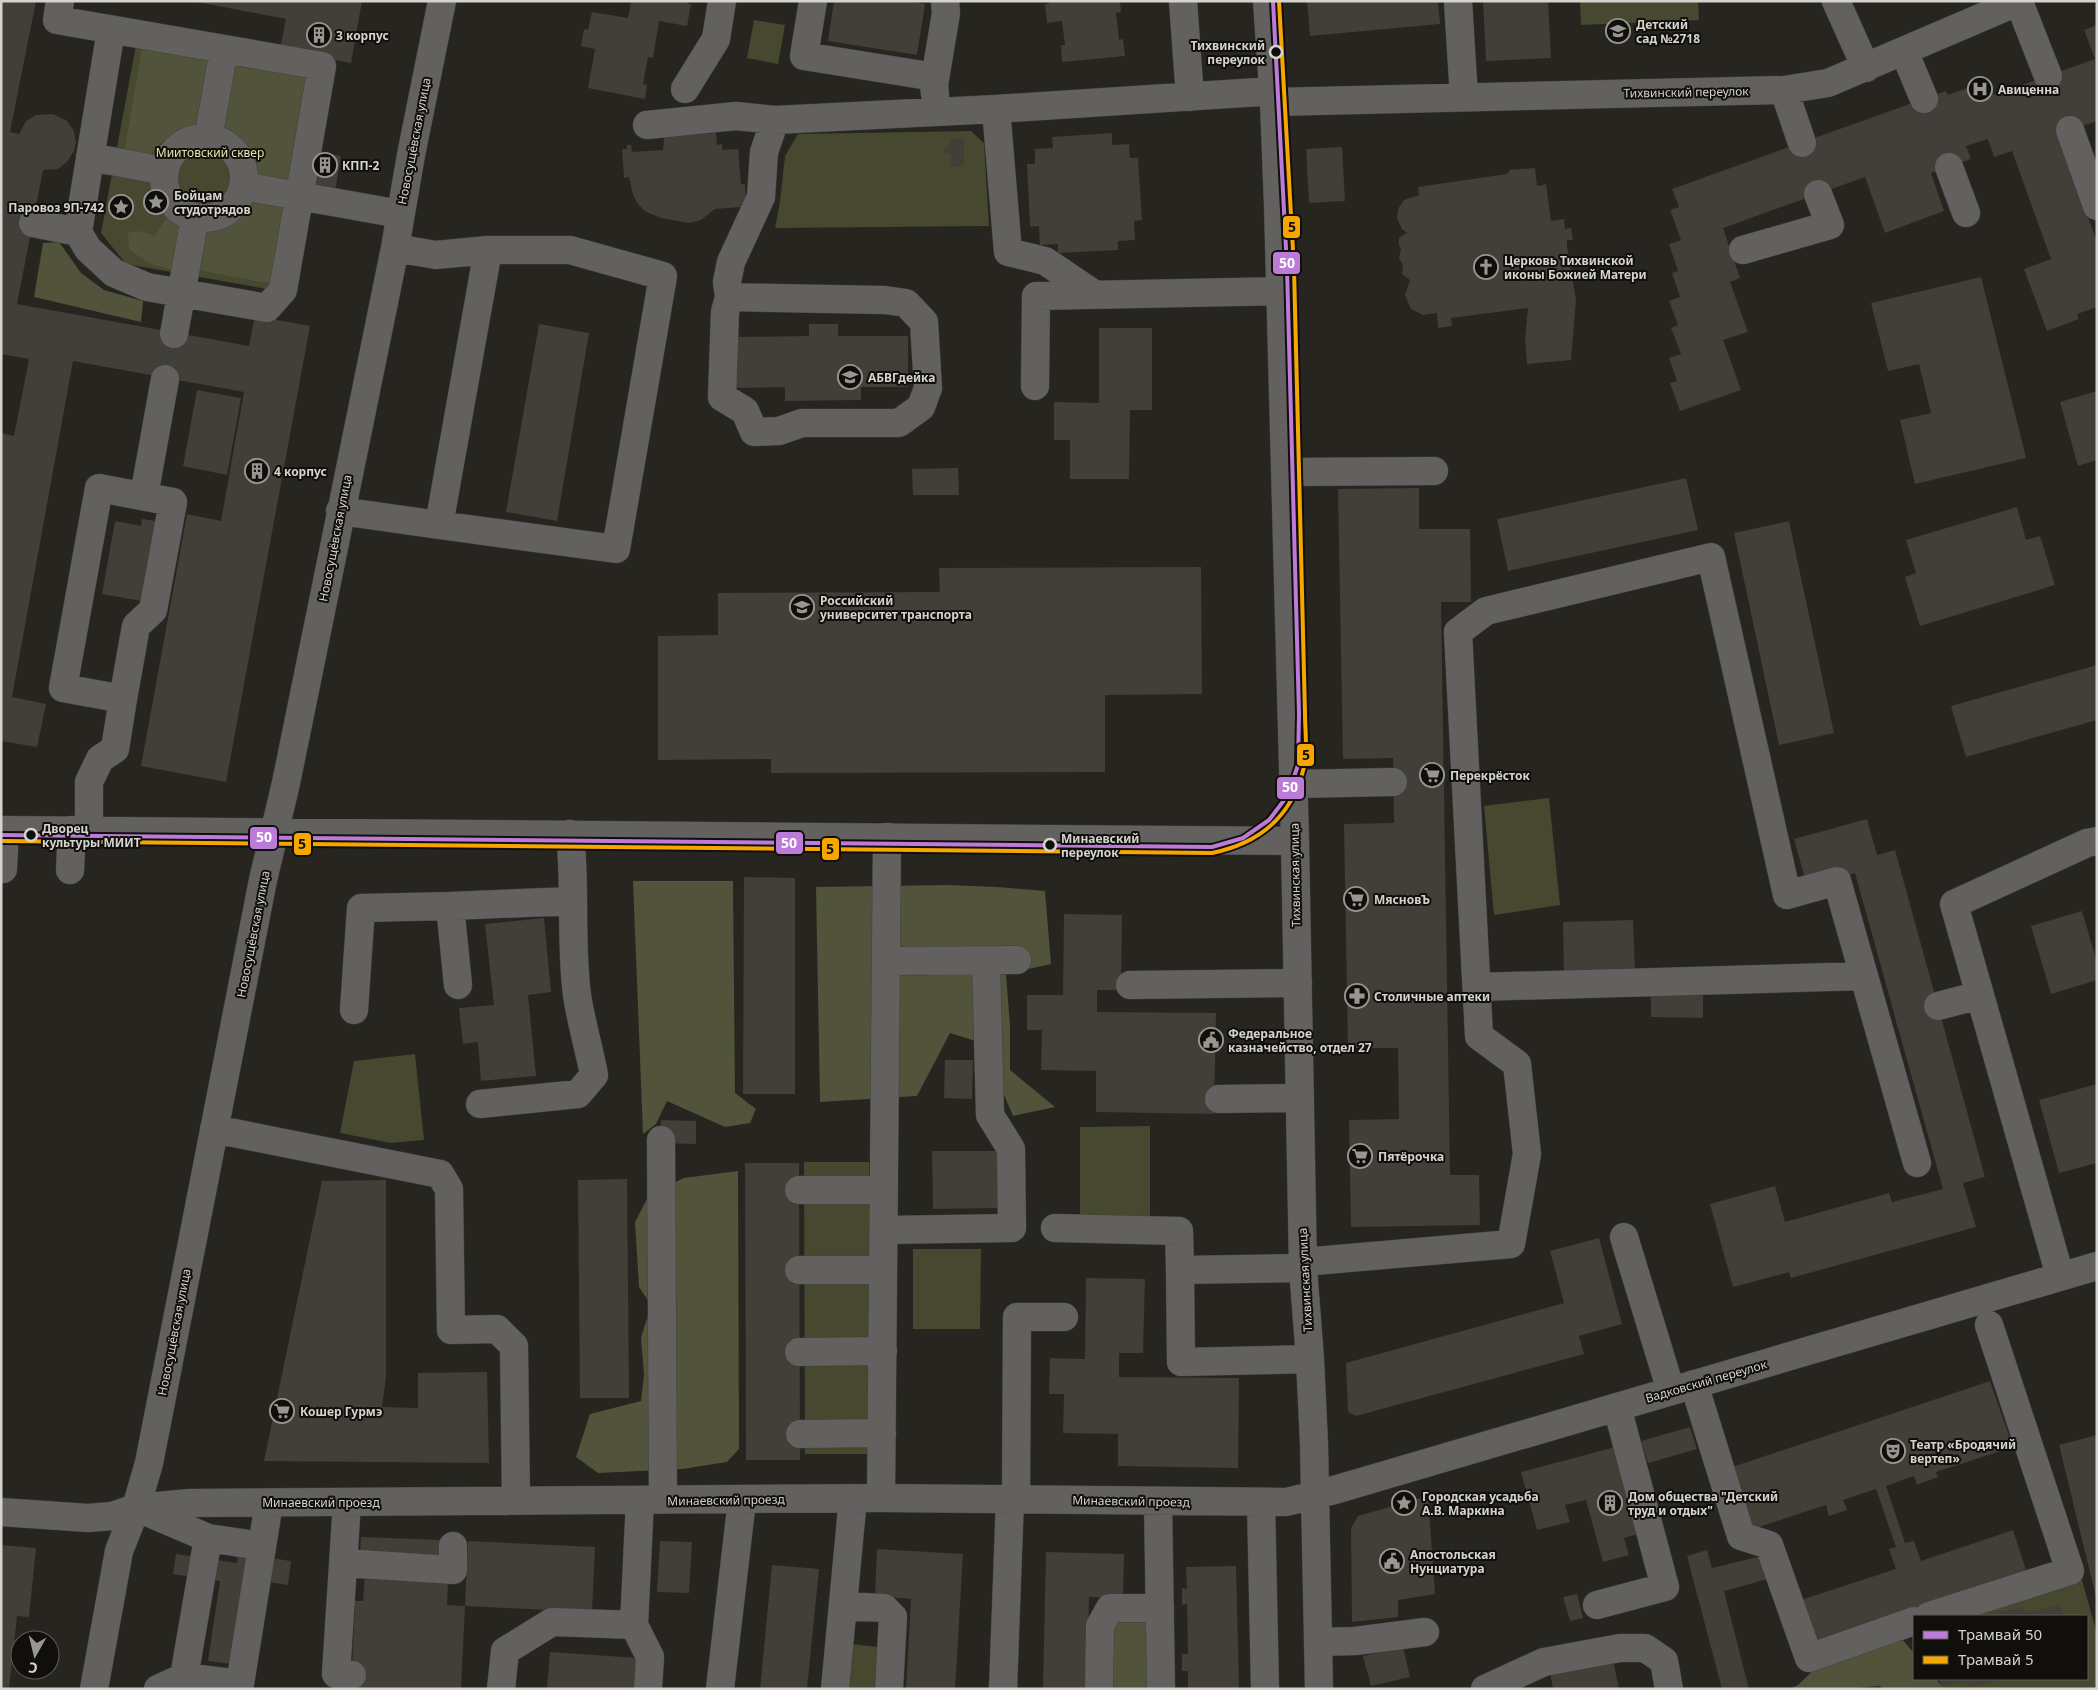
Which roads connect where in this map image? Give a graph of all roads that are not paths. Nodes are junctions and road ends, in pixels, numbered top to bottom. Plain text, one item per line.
1 (60, 1) edge
2 (442, 1) edge
3 (722, 1) edge
4 (812, 1) edge
5 (945, 1) edge
6 (1183, 1) edge
7 (1267, 1) edge
8 (1458, 1) edge
9 (1836, 1) edge
10 (2019, 2) edge
11 (111, 30) junction
12 (224, 49) junction
13 (1904, 51) junction
14 (1866, 68) junction
15 (2048, 76) tunnel mouth
16 (935, 77) junction
17 (685, 89) dead end
18 (1784, 90) junction
19 (1274, 96) junction
20 (1190, 97) junction
21 (1464, 97) junction
22 (1924, 99) tunnel mouth
23 (996, 109) junction
24 (938, 112) junction
25 (775, 120) junction
26 (647, 125) dead end
27 (2070, 130) tunnel mouth
28 (208, 139) junction
29 (1802, 143) tunnel mouth
30 (90, 157) junction
31 (1950, 166) tunnel mouth
32 (165, 171) junction
33 (243, 186) junction
34 (1818, 194) tunnel mouth
35 (299, 197) junction
36 (2097, 206) edge
37 (1966, 213) dead end
38 (400, 214) junction
39 (194, 218) junction
40 (33, 223) tunnel mouth
41 (78, 232) junction
42 (395, 248) junction
43 (488, 250) junction
44 (1743, 250) dead end
45 (1281, 291) junction
46 (181, 293) junction
47 (1094, 294) junction
48 (729, 297) junction
49 (174, 334) tunnel mouth
50 (165, 378) tunnel mouth
51 (1035, 386) dead end
52 (1434, 471) dead end
53 (1286, 472) junction
54 (144, 496) junction
55 (340, 511) junction
56 (439, 525) junction
57 (123, 699) junction
58 (1393, 782) tunnel mouth
59 (1293, 784) junction
60 (3, 830) edge
61 (80, 831) junction
62 (274, 831) junction
63 (570, 834) junction
64 (888, 837) junction
65 (1295, 841) junction
66 (2097, 841) edge
67 (3, 869) dead end
68 (70, 870) dead end
69 (572, 901) junction
70 (450, 906) junction
71 (1016, 960) dead end
72 (886, 961) junction
73 (986, 961) junction
74 (1864, 976) junction
75 (1298, 983) junction
76 (458, 985) dead end
77 (1130, 985) dead end
78 (1477, 987) junction
79 (1980, 995) junction
80 (1938, 1006) tunnel mouth
81 (354, 1010) dead end
82 (1300, 1098) junction
83 (1219, 1099) dead end
84 (480, 1104) dead end
85 (214, 1130) junction
86 (661, 1140) dead end
87 (1917, 1163) dead end
88 (799, 1190) dead end
89 (884, 1190) junction
90 (1055, 1228) dead end
91 (884, 1230) junction
92 (1624, 1237) dead end
93 (1303, 1265) junction
94 (2097, 1266) edge
95 (799, 1270) dead end
96 (883, 1270) junction
97 (1180, 1270) junction
98 (2060, 1276) junction
99 (1064, 1317) dead end
100 (1990, 1325) dead end
101 (883, 1351) junction
102 (799, 1352) dead end
103 (1310, 1359) junction
104 (1683, 1388) junction
105 (1617, 1407) junction
106 (882, 1433) junction
107 (800, 1434) dead end
108 (1315, 1495) junction
109 (853, 1498) junction
110 (881, 1498) junction
111 (1013, 1499) junction
112 (651, 1500) junction
113 (742, 1500) junction
114 (516, 1501) junction
115 (1158, 1501) junction
116 (269, 1502) junction
117 (347, 1502) junction
118 (1261, 1502) junction
119 (136, 1508) junction
120 (1, 1512) edge
121 (208, 1538) junction
122 (262, 1546) junction
123 (453, 1546) dead end
124 (344, 1563) junction
125 (1597, 1605) dead end
126 (843, 1606) junction
127 (1160, 1608) junction
128 (1931, 1615) edge
129 (1913, 1621) edge
130 (634, 1625) junction
131 (1425, 1632) dead end
132 (1318, 1642) junction
133 (341, 1680) edge
134 (190, 1681) edge
135 (94, 1689) edge
136 (158, 1689) edge
137 (501, 1689) edge
138 (648, 1689) edge
139 (720, 1689) edge
140 (835, 1689) edge
141 (889, 1689) edge
142 (1003, 1689) edge
143 (1099, 1689) edge
144 (1162, 1689) edge
145 (1265, 1689) edge
146 (1320, 1689) edge
147 (1485, 1689) edge
148 (1670, 1689) edge

1 - 11 street
2 - 38 street, Новосущёвская улица
3 - 17 street
4 - 16 street
5 - 16 street
6 - 20 street
7 - 19 street, Тихвинская улица
8 - 21 street
9 - 14 street
10 - 13 street, Тихвинский переулок
10 - 15 street
11 - 12 street
11 - 30 street
12 - 28 street
12 - 35 street
13 - 14 street, Тихвинский переулок
13 - 22 street
14 - 18 street, Тихвинский переулок
16 - 24 street
18 - 21 street, Тихвинский переулок
18 - 29 street
19 - 20 street, Тихвинский переулок
19 - 21 street, Тихвинский переулок
19 - 45 street, Тихвинская улица
20 - 23 street, Тихвинский переулок
23 - 24 street, Тихвинский переулок
23 - 47 street
24 - 25 street, Тихвинский переулок
25 - 26 street, Тихвинский переулок
25 - 48 street
27 - 36 street
28 - 32 street
28 - 33 street
30 - 32 street
30 - 41 street
31 - 37 street
32 - 39 street
33 - 35 street
33 - 39 street
34 - 44 street
35 - 38 street
35 - 46 street
38 - 42 street, Новосущёвская улица
39 - 46 street
40 - 41 street
41 - 46 street
42 - 43 street
42 - 55 street, Новосущёвская улица
43 - 56 street
43 - 56 street
45 - 47 street
45 - 53 street, Тихвинская улица
46 - 49 street
47 - 51 street
48 - 48 street
50 - 54 street
52 - 53 street
53 - 59 street, Тихвинская улица
54 - 57 street
54 - 57 street
55 - 56 street
55 - 62 street, Новосущёвская улица
57 - 61 street
58 - 59 street
59 - 65 street, Тихвинская улица
60 - 61 street
60 - 67 street
61 - 62 street
61 - 68 street
62 - 63 street
62 - 85 street, Новосущёвская улица
63 - 64 street
63 - 69 street
64 - 65 street
64 - 72 street
65 - 75 street, Тихвинская улица
66 - 79 street
69 - 70 street
69 - 84 street
70 - 76 street
70 - 81 street
71 - 73 street
72 - 73 street
72 - 89 street
73 - 91 street
74 - 78 street
74 - 78 street
74 - 87 street
75 - 77 street
75 - 82 street, Тихвинская улица
78 - 93 street
79 - 80 street
79 - 98 street
82 - 83 street
82 - 93 street, Тихвинская улица
85 - 114 street
85 - 119 street, Новосущёвская улица
86 - 112 street
88 - 89 street
89 - 91 street
90 - 97 street
91 - 96 street
92 - 104 street
93 - 97 street
93 - 103 street, Тихвинская улица
94 - 98 street, Вадковский переулок
95 - 96 street
96 - 101 street
97 - 103 street
98 - 104 street, Вадковский переулок
99 - 111 street
100 - 128 street
101 - 102 street
101 - 106 street
103 - 108 street, Тихвинская улица
104 - 105 street, Вадковский переулок
104 - 129 street
105 - 108 street, Вадковский переулок
105 - 125 street
106 - 107 street
106 - 110 street
108 - 118 street, Минаевский проезд
108 - 132 street, Тихвинская улица
109 - 110 street, Минаевский проезд
109 - 113 street, Минаевский проезд
109 - 126 street
110 - 111 street, Минаевский проезд
111 - 115 street, Минаевский проезд
111 - 142 street
112 - 113 street, Минаевский проезд
112 - 114 street, Минаевский проезд
112 - 130 street
113 - 139 street
114 - 117 street, Минаевский проезд
115 - 118 street, Минаевский проезд
115 - 127 street
116 - 117 street, Минаевский проезд
116 - 119 street, Минаевский проезд
116 - 122 street
117 - 124 street
118 - 145 street
119 - 120 street, Минаевский проезд
119 - 121 street
119 - 135 street, Новосущёвская улица
121 - 122 street
121 - 134 street
122 - 134 street
123 - 124 street
124 - 133 street
126 - 140 street
126 - 141 street
127 - 143 street
127 - 144 street
130 - 137 street
130 - 138 street
131 - 132 street
132 - 146 street, Тихвинская улица
134 - 136 street
147 - 148 street

